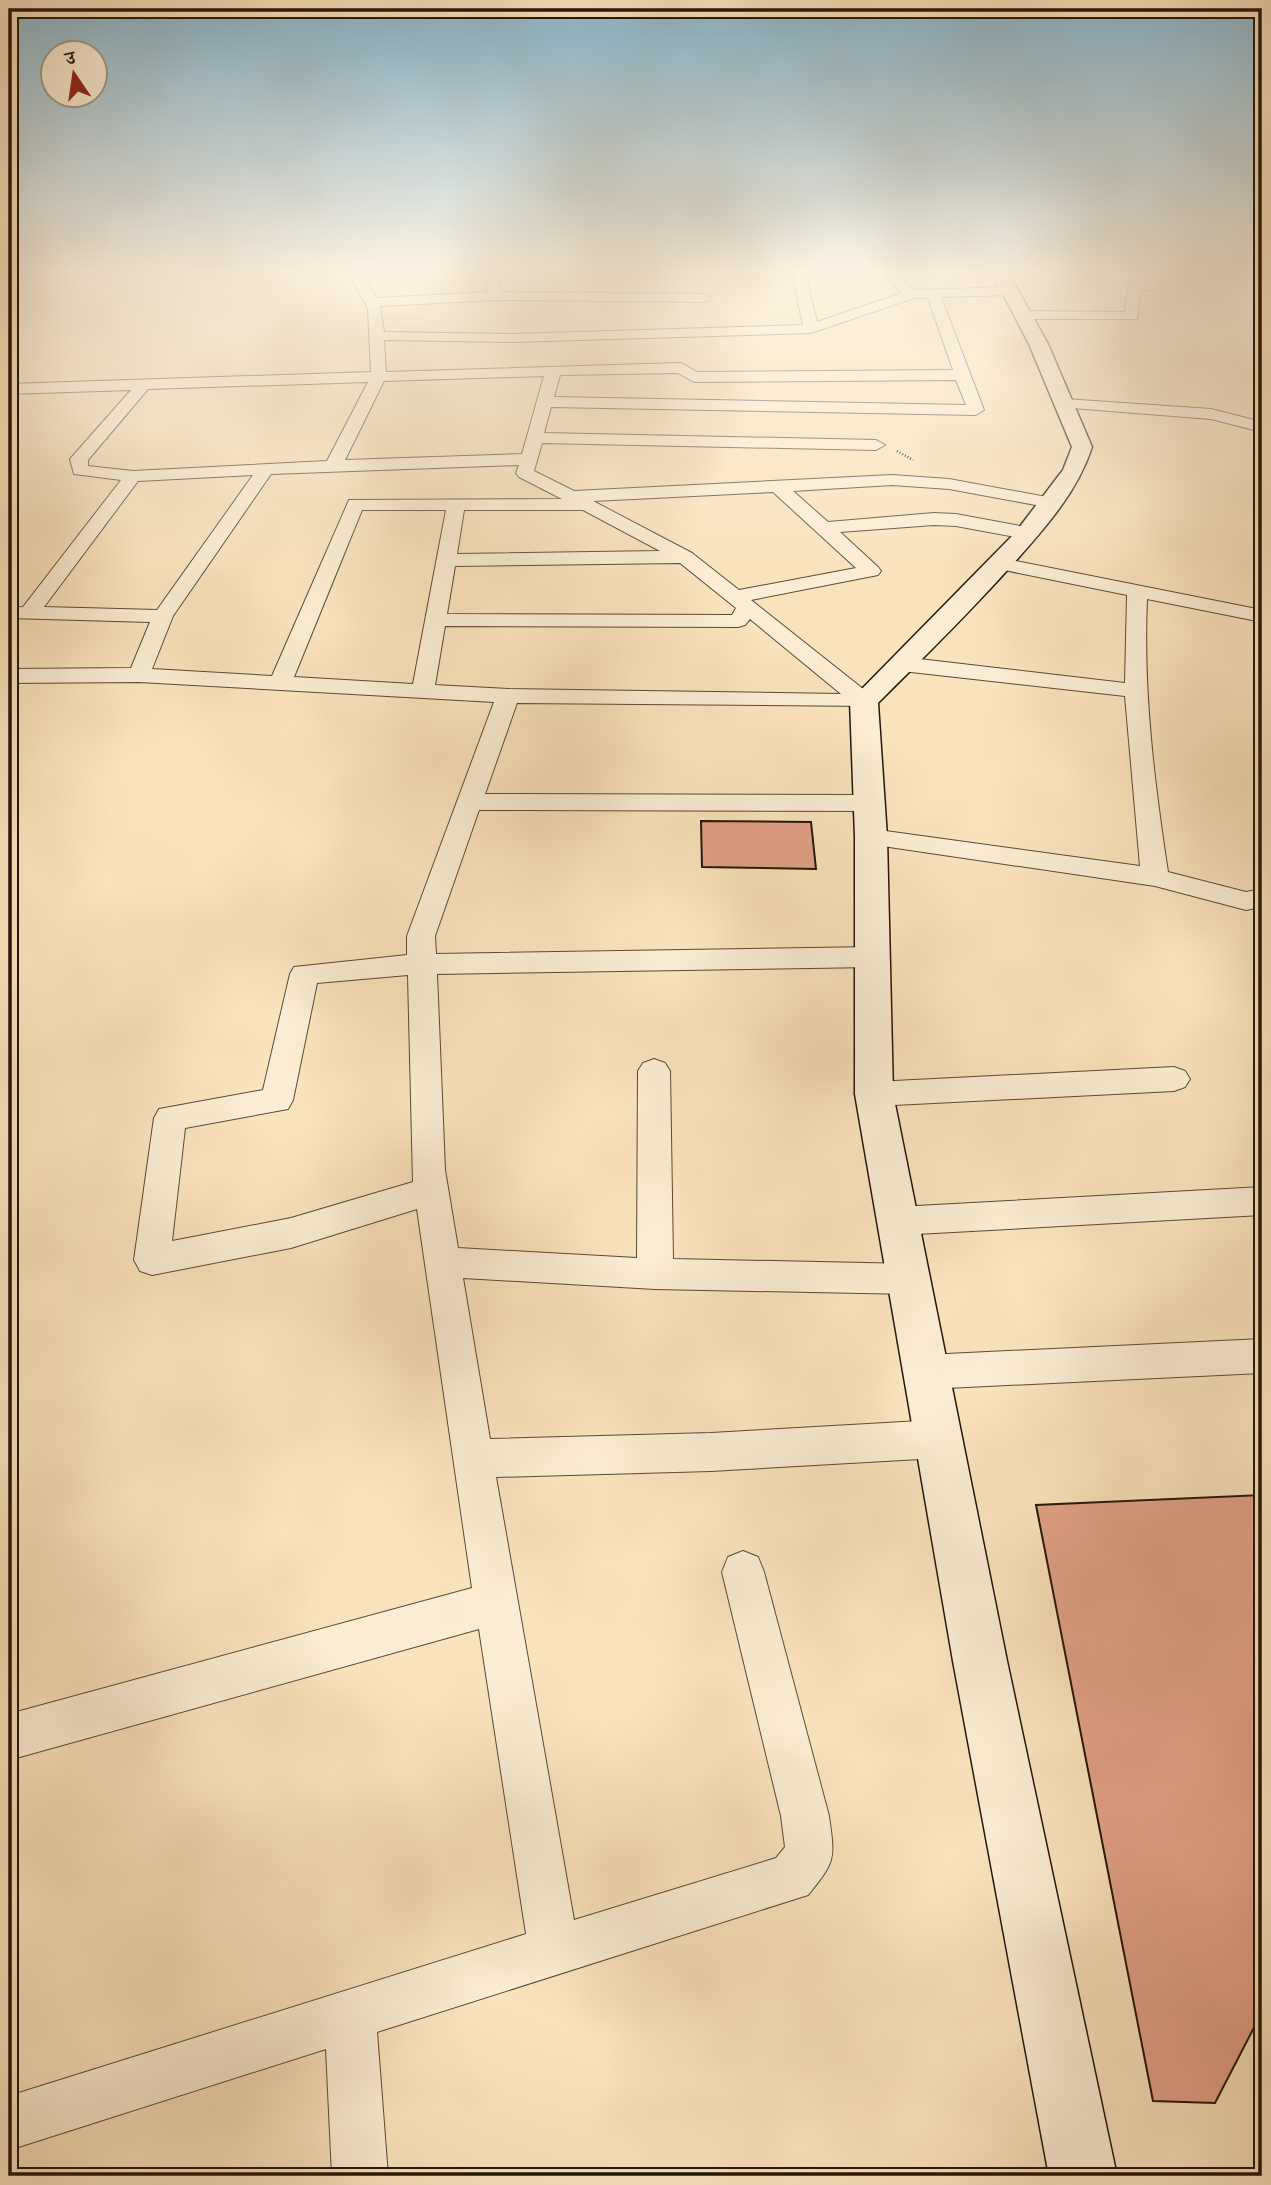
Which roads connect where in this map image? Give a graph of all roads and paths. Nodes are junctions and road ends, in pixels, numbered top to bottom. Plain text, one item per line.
1 (379, 371) edge
2 (553, 371) joint
3 (685, 371) edge
4 (961, 371) edge
5 (1049, 371) edge
6 (962, 375) junction
7 (379, 376) junction
8 (145, 383) junction
9 (9, 389) edge
10 (545, 402) junction
11 (1065, 404) junction
12 (1262, 427) edge
13 (534, 438) junction
14 (876, 445) dead end
15 (529, 459) junction
16 (333, 466) junction
17 (266, 469) junction
18 (133, 476) junction
19 (776, 485) junction
20 (578, 501) junction
21 (456, 504) junction
22 (1039, 518) junction
23 (824, 528) junction
24 (685, 557) junction
25 (446, 560) junction
26 (1001, 564) junction
27 (1137, 591) junction
28 (741, 602) junction
29 (19, 613) edge
30 (163, 616) junction
31 (1262, 616) edge
32 (436, 620) junction
33 (902, 664) junction
34 (139, 675) junction
35 (9, 676) edge
36 (280, 683) junction
37 (423, 691) junction
38 (1136, 691) junction
39 (508, 696) junction
40 (864, 701) junction
41 (472, 802) junction
42 (871, 820) junction
43 (1155, 877) junction
44 (1262, 898) edge
45 (873, 957) junction
46 (422, 964) junction
47 (654, 1071) dead end
48 (1174, 1079) dead end
49 (874, 1094) junction
50 (431, 1191) junction
51 (1262, 1201) edge
52 (898, 1221) junction
53 (442, 1262) junction
54 (655, 1274) junction
55 (911, 1279) junction
56 (1262, 1356) edge
57 (926, 1372) junction
58 (938, 1439) junction
59 (473, 1460) junction
60 (743, 1572) dead end
61 (496, 1603) junction
62 (9, 1737) edge
63 (554, 1951) junction
64 (350, 2015) junction
65 (9, 2123) edge
66 (360, 2176) edge
67 (1083, 2176) edge

1 - 7 street
2 - 7 street
2 - 10 street
3 - 6 street
4 - 6 street
5 - 11 street
6 - 10 street
7 - 8 street
7 - 16 street
8 - 9 street
8 - 18 street
10 - 13 street
11 - 12 street
11 - 22 street
13 - 14 street
13 - 15 street
15 - 16 street
15 - 20 street
16 - 17 street
17 - 18 street
17 - 30 street
18 - 29 street
19 - 20 street
19 - 22 street
19 - 23 street
20 - 21 street
20 - 24 street
21 - 25 street
21 - 36 street
22 - 23 street
22 - 26 street
23 - 28 street
24 - 25 street
24 - 28 street
25 - 32 street
26 - 27 street
26 - 33 street
27 - 31 street
27 - 38 street
28 - 32 street
28 - 40 street
29 - 30 street
30 - 34 street
32 - 37 street
33 - 38 street
33 - 40 street
34 - 35 street
34 - 36 street
36 - 37 street
37 - 39 street
38 - 43 street
39 - 40 street
39 - 41 street
40 - 42 street
41 - 42 street
41 - 46 street
42 - 43 street
42 - 45 street
43 - 44 street
45 - 46 street
45 - 49 street
46 - 50 street
46 - 50 street
47 - 54 street
48 - 49 street
49 - 52 street
50 - 53 street
51 - 52 street
52 - 55 street
53 - 54 street
53 - 59 street
54 - 55 street
55 - 57 street
56 - 57 street
57 - 58 street
58 - 59 street
58 - 67 street
59 - 61 street
60 - 63 street
61 - 62 street
61 - 63 street
63 - 64 street
64 - 65 street
64 - 66 street

